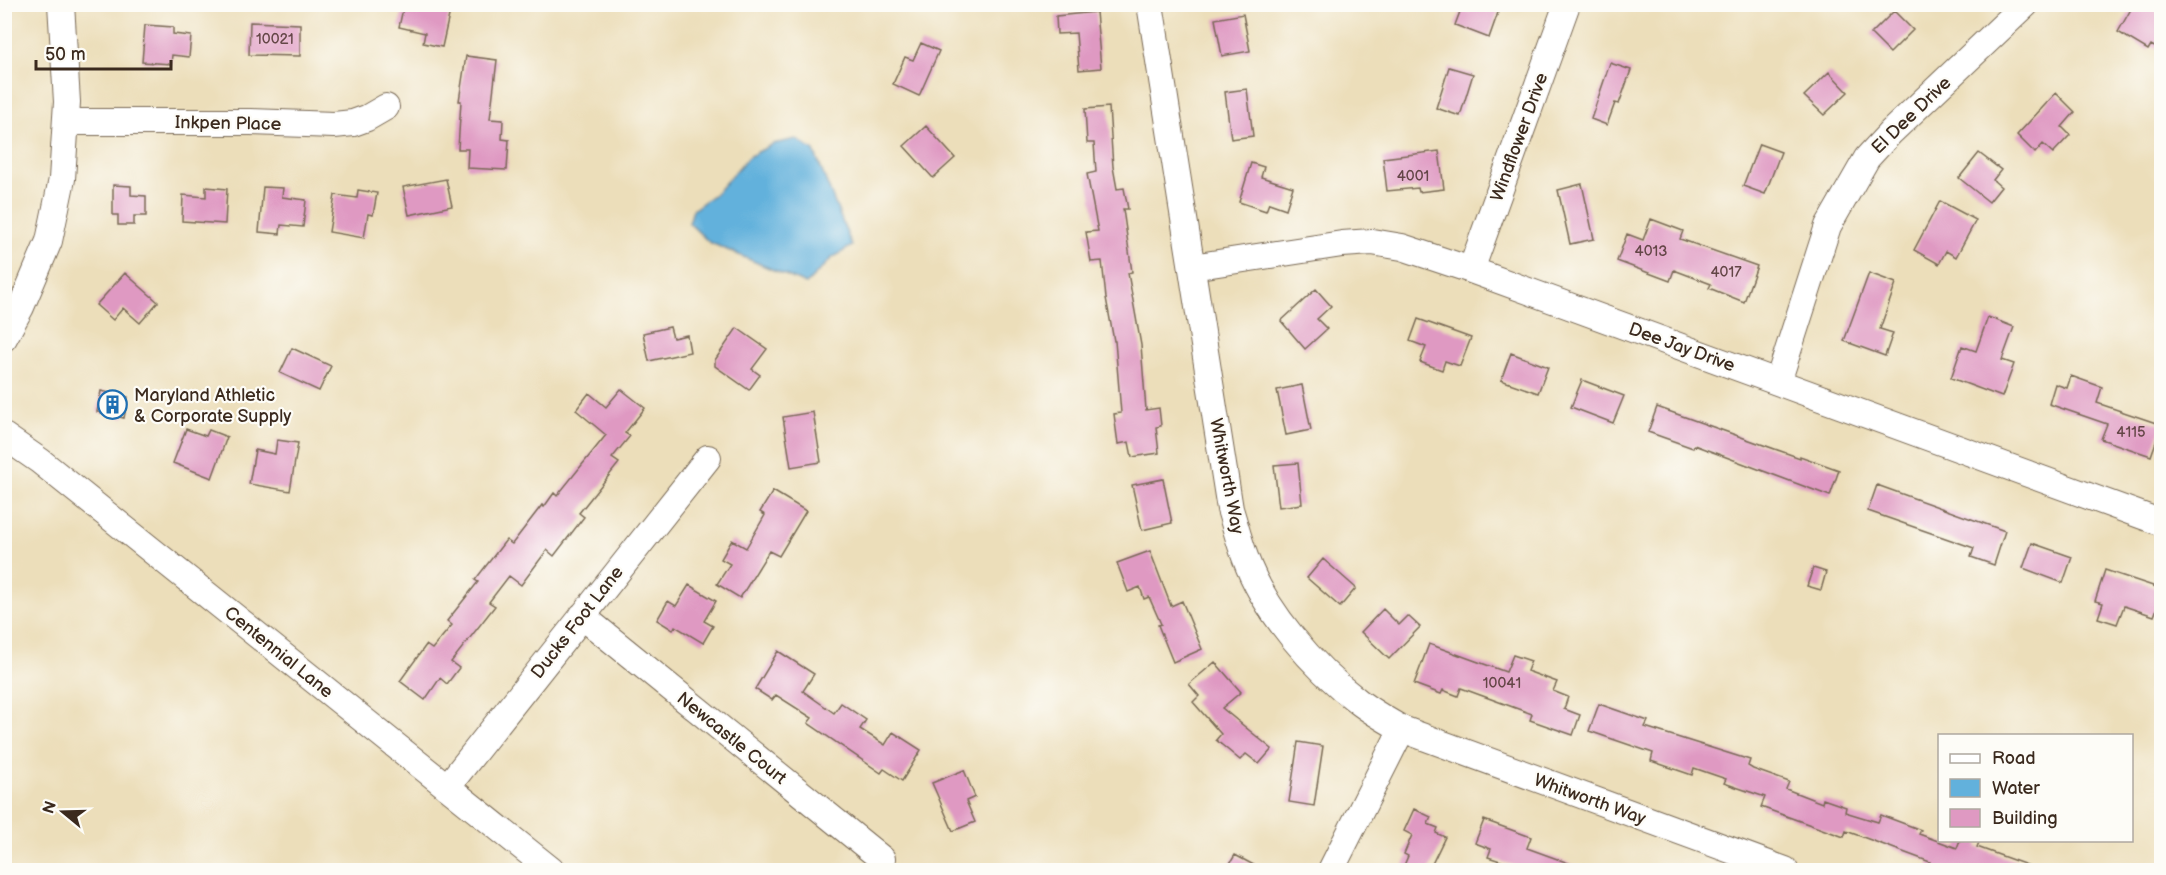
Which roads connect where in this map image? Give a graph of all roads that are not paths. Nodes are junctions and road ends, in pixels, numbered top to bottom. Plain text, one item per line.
1 (61, 4) edge
2 (1150, 4) edge
3 (1567, 4) edge
4 (2026, 4) edge
5 (386, 107) dead end
6 (66, 122) junction
7 (1192, 267) junction
8 (1471, 270) junction
9 (4, 338) edge
10 (1778, 382) junction
11 (4, 436) edge
12 (708, 458) dead end
13 (2162, 523) edge
14 (582, 616) junction
15 (1402, 729) junction
16 (447, 787) junction
17 (882, 859) dead end
18 (551, 870) edge
19 (1331, 870) edge
20 (1785, 870) edge

1 - 6 street
2 - 7 street, Whitworth Way
3 - 8 street, Windflower Drive
4 - 10 street, El Dee Drive
5 - 6 street, Inkpen Place
6 - 9 street
7 - 8 street, Dee Jay Drive
7 - 15 street, Whitworth Way
8 - 10 street, Dee Jay Drive
10 - 13 street, Dee Jay Drive
11 - 16 street, Centennial Lane
12 - 14 street, Ducks Foot Lane
14 - 16 street, Ducks Foot Lane
14 - 17 street, Newcastle Court
15 - 19 street
15 - 20 street, Whitworth Way
16 - 18 street, Centennial Lane

